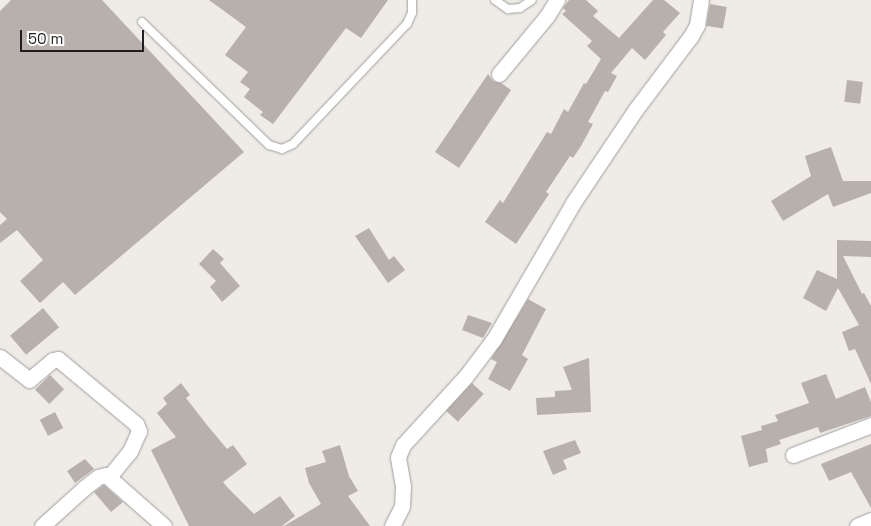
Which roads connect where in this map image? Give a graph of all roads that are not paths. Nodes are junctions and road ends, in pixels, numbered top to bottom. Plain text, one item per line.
1 (412, 0) edge
2 (494, 0) edge
3 (532, 0) edge
4 (557, 0) edge
5 (701, 0) edge
6 (142, 22) dead end
7 (499, 74) dead end
8 (0, 357) edge
9 (871, 425) edge
10 (793, 455) dead end
11 (109, 477) junction
12 (871, 520) edge
13 (42, 526) edge
14 (164, 526) edge
15 (392, 526) edge
16 (857, 526) edge

1 - 6 lane
2 - 3 lane
4 - 7 street
5 - 15 street
8 - 11 street
9 - 10 street
11 - 13 street
11 - 14 street
12 - 16 street

